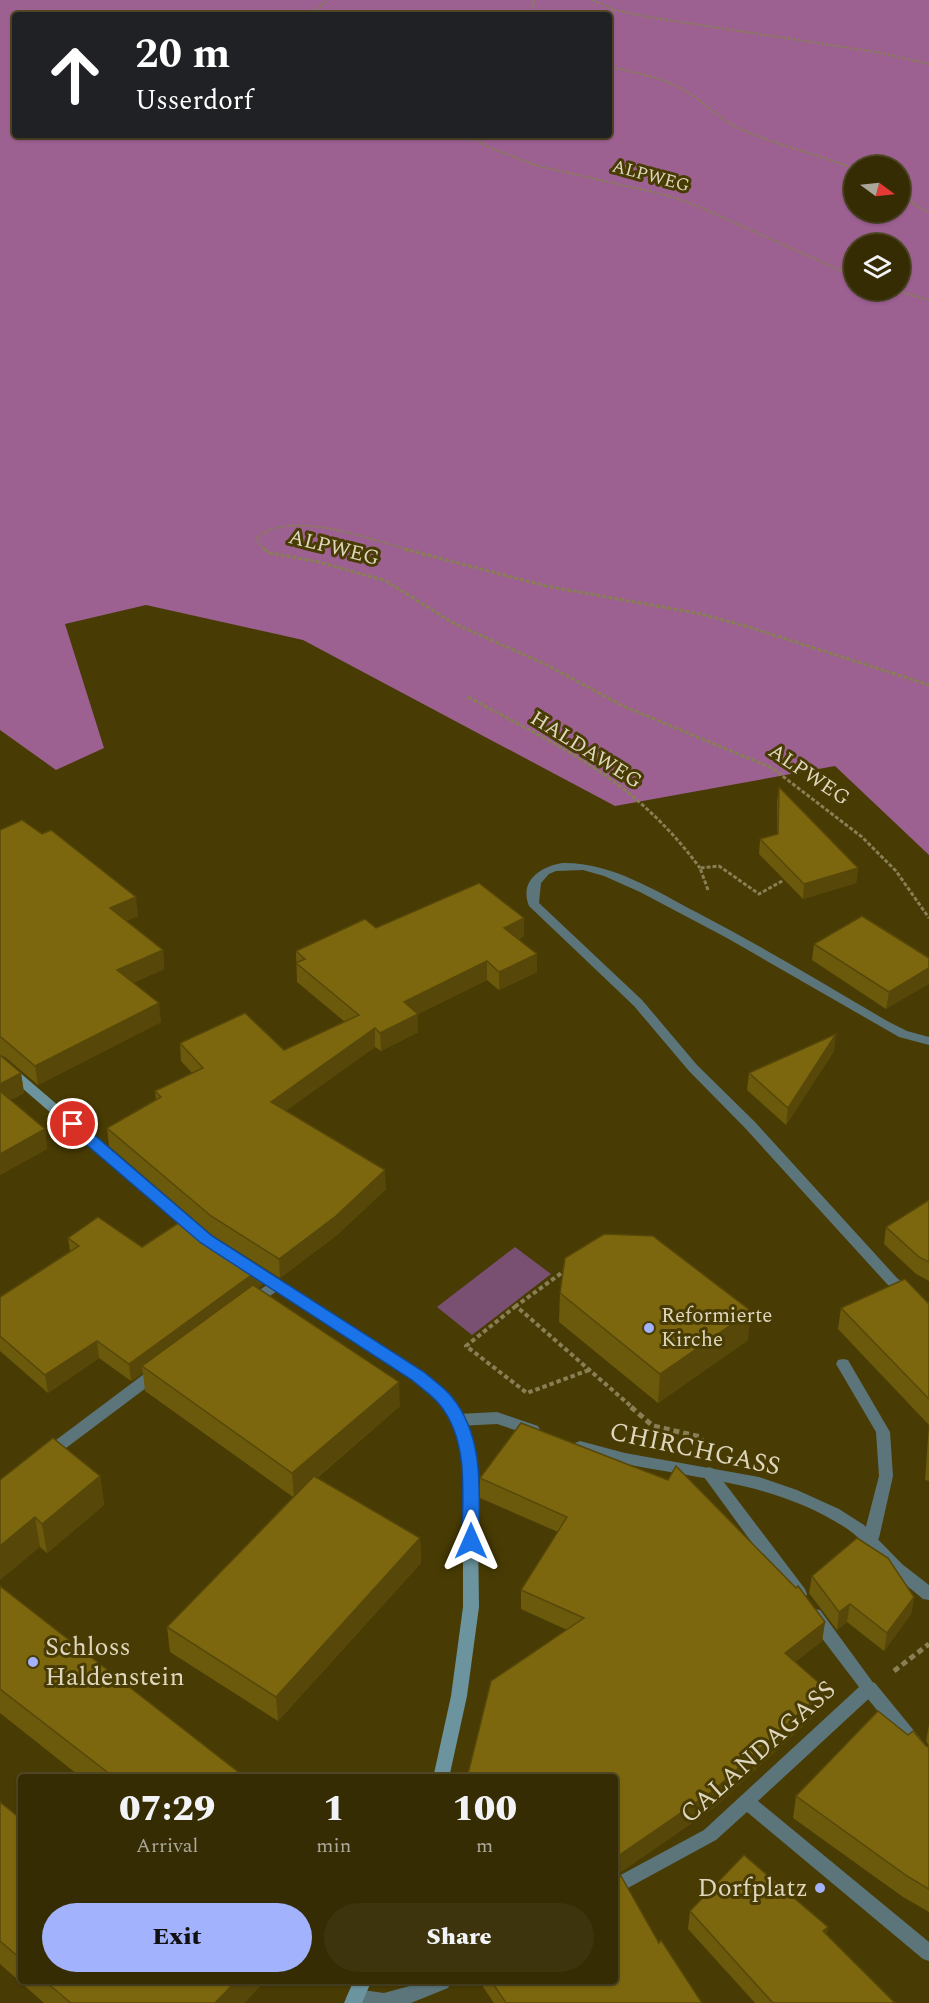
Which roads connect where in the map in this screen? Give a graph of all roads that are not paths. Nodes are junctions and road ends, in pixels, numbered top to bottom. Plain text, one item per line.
1 (929, 1041) edge
2 (0, 1062) edge
3 (206, 1240) edge
4 (236, 1259) edge
5 (277, 1284) junction
6 (243, 1309) edge
7 (929, 1310) edge
8 (843, 1364) dead end
9 (166, 1365) edge
10 (458, 1420) junction
11 (35, 1465) edge
12 (709, 1473) junction
13 (871, 1538) junction
14 (929, 1594) edge
15 (869, 1688) junction
16 (929, 1761) edge
17 (442, 1774) edge
18 (746, 1801) junction
19 (618, 1885) edge
20 (929, 1953) edge
21 (438, 1984) edge
22 (356, 1994) edge

1 - 7 street
2 - 3 street
4 - 5 street
5 - 6 street
5 - 10 street
8 - 13 street
9 - 11 street
10 - 12 street, CHIRCHGASS
10 - 17 street
12 - 13 street, CHIRCHGASS
12 - 15 street
13 - 14 street, CHIRCHGASS
15 - 16 street
15 - 18 street, CALANDAGASS
18 - 19 street, CALANDAGASS
18 - 20 street
21 - 22 street

